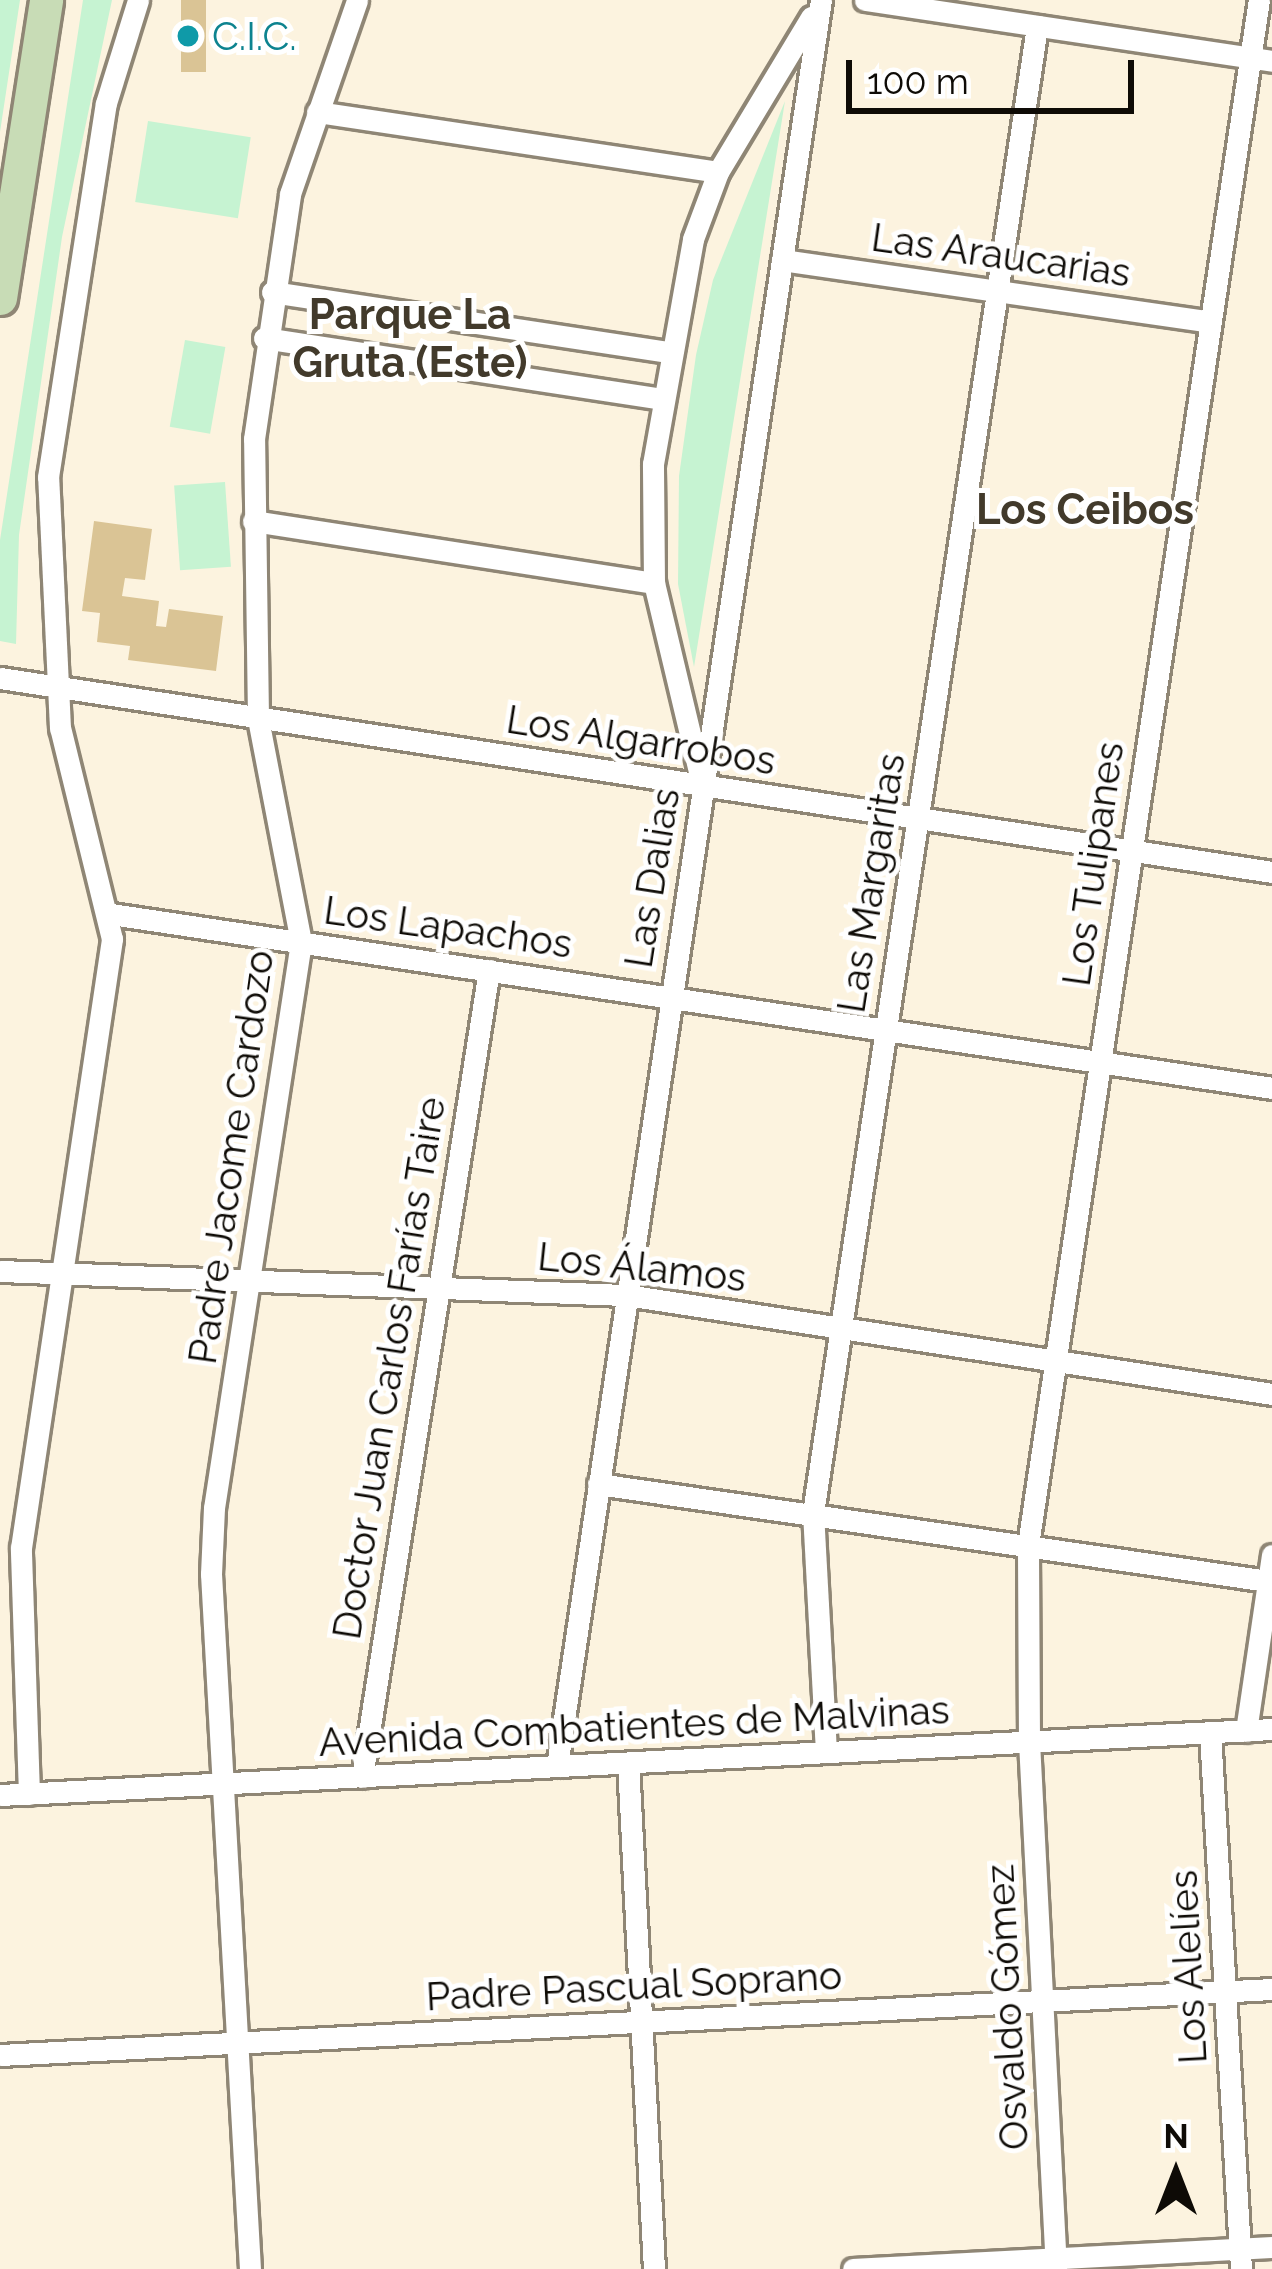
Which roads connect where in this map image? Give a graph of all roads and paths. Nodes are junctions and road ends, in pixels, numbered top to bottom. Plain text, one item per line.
1 (46, 0) edge
2 (138, 0) edge
3 (357, 0) edge
4 (820, 0) edge
5 (865, 0) edge
6 (1259, 0) edge
7 (1036, 26) junction
8 (1261, 60) edge
9 (317, 112) junction
10 (718, 172) junction
11 (782, 260) junction
12 (997, 291) junction
13 (272, 292) junction
14 (0, 298) edge
15 (1210, 322) junction
16 (264, 338) junction
17 (671, 352) junction
18 (663, 399) junction
19 (253, 521) junction
20 (654, 583) junction
21 (0, 678) edge
22 (56, 687) junction
23 (258, 718) junction
24 (702, 786) junction
25 (917, 818) junction
26 (1131, 851) junction
27 (1272, 872) edge
28 (111, 914) junction
29 (302, 942) junction
30 (489, 970) junction
31 (671, 997) junction
32 (885, 1029) junction
33 (1100, 1062) junction
34 (1272, 1088) edge
35 (0, 1271) edge
36 (62, 1273) junction
37 (250, 1280) junction
38 (437, 1288) junction
39 (626, 1295) junction
40 (841, 1328) junction
41 (1056, 1360) junction
42 (1272, 1394) edge
43 (598, 1484) junction
44 (813, 1513) junction
45 (1028, 1545) junction
46 (1272, 1556) edge
47 (1268, 1581) junction
48 (1272, 1730) edge
49 (1246, 1731) junction
50 (1210, 1732) junction
51 (1029, 1742) junction
52 (826, 1752) junction
53 (628, 1763) junction
54 (556, 1766) junction
55 (362, 1777) junction
56 (223, 1784) junction
57 (29, 1794) junction
58 (0, 1795) edge
59 (1272, 1989) edge
60 (1226, 1991) junction
61 (1042, 2000) junction
62 (641, 2022) junction
63 (237, 2043) junction
64 (0, 2055) edge
65 (1272, 2247) edge
66 (1241, 2259) edge
67 (1056, 2264) edge
68 (250, 2269) edge
69 (654, 2269) edge
70 (853, 2269) edge

1 - 14 main road
2 - 22 street
3 - 9 street, Padre Jacome Cardozo
4 - 10 street
4 - 11 street, Las Dalias
5 - 7 street
6 - 8 street, Los Tulipanes
7 - 8 street
7 - 12 street, Las Margaritas
8 - 15 street, Los Tulipanes
9 - 10 street
9 - 13 street, Padre Jacome Cardozo
10 - 17 street
11 - 12 street, Las Araucarias
11 - 24 street, Las Dalias
12 - 15 street, Las Araucarias
12 - 25 street, Las Margaritas
13 - 16 street, Padre Jacome Cardozo
13 - 17 street
15 - 26 street, Los Tulipanes
16 - 18 street
16 - 19 street, Padre Jacome Cardozo
17 - 18 street
18 - 20 street
19 - 20 street
19 - 23 street, Padre Jacome Cardozo
20 - 24 street
21 - 22 street, Los Algarrobos
22 - 23 street, Los Algarrobos
22 - 28 street
23 - 24 street, Los Algarrobos
23 - 29 street, Padre Jacome Cardozo
24 - 25 street, Los Algarrobos
24 - 31 street, Las Dalias
25 - 26 street, Los Algarrobos
25 - 32 street, Las Margaritas
26 - 27 street, Los Algarrobos
26 - 33 street, Los Tulipanes
28 - 29 street, Los Lapachos
28 - 36 street
29 - 30 street, Los Lapachos
29 - 37 street, Padre Jacome Cardozo
30 - 31 street, Los Lapachos
30 - 38 street, Doctor Juan Carlos Farías Taire
31 - 32 street, Los Lapachos
31 - 39 street, Las Dalias
32 - 33 street, Los Lapachos
32 - 40 street, Las Margaritas
33 - 34 street, Los Lapachos
33 - 41 street, Los Tulipanes
35 - 36 street, Los Álamos
36 - 37 street, Los Álamos
36 - 57 street
37 - 38 street, Los Álamos
37 - 56 street, Padre Jacome Cardozo
38 - 39 street, Los Álamos
38 - 55 street, Doctor Juan Carlos Farías Taire
39 - 40 street, Los Álamos
39 - 43 street, Las Dalias
40 - 41 street, Los Álamos
40 - 44 street, Las Margaritas
41 - 42 street, Los Álamos
41 - 45 street, Los Tulipanes
43 - 44 street
43 - 54 street, Las Dalias
44 - 45 street
44 - 52 street, Las Margaritas
45 - 47 street
45 - 51 street, Los Tulipanes
46 - 47 street
47 - 49 street
48 - 49 street, Avenida Combatientes de Malvinas
49 - 50 street, Avenida Combatientes de Malvinas
50 - 51 street, Avenida Combatientes de Malvinas
50 - 60 street, Los Alelíes
51 - 52 street, Avenida Combatientes de Malvinas
51 - 61 street, Osvaldo Gómez
52 - 53 street, Avenida Combatientes de Malvinas
53 - 54 street, Avenida Combatientes de Malvinas
53 - 62 street
54 - 55 street, Avenida Combatientes de Malvinas
55 - 56 street, Avenida Combatientes de Malvinas
56 - 57 street, Avenida Combatientes de Malvinas
56 - 63 street, Padre Jacome Cardozo
57 - 58 street, Avenida Combatientes de Malvinas
59 - 60 street, Padre Pascual Soprano
60 - 61 street, Padre Pascual Soprano
60 - 66 street, Los Alelíes
61 - 62 street, Padre Pascual Soprano
61 - 67 street, Osvaldo Gómez
62 - 63 street, Padre Pascual Soprano
62 - 69 street
63 - 64 street, Padre Pascual Soprano
63 - 68 street, Padre Jacome Cardozo
65 - 66 street
66 - 67 street
67 - 70 street

